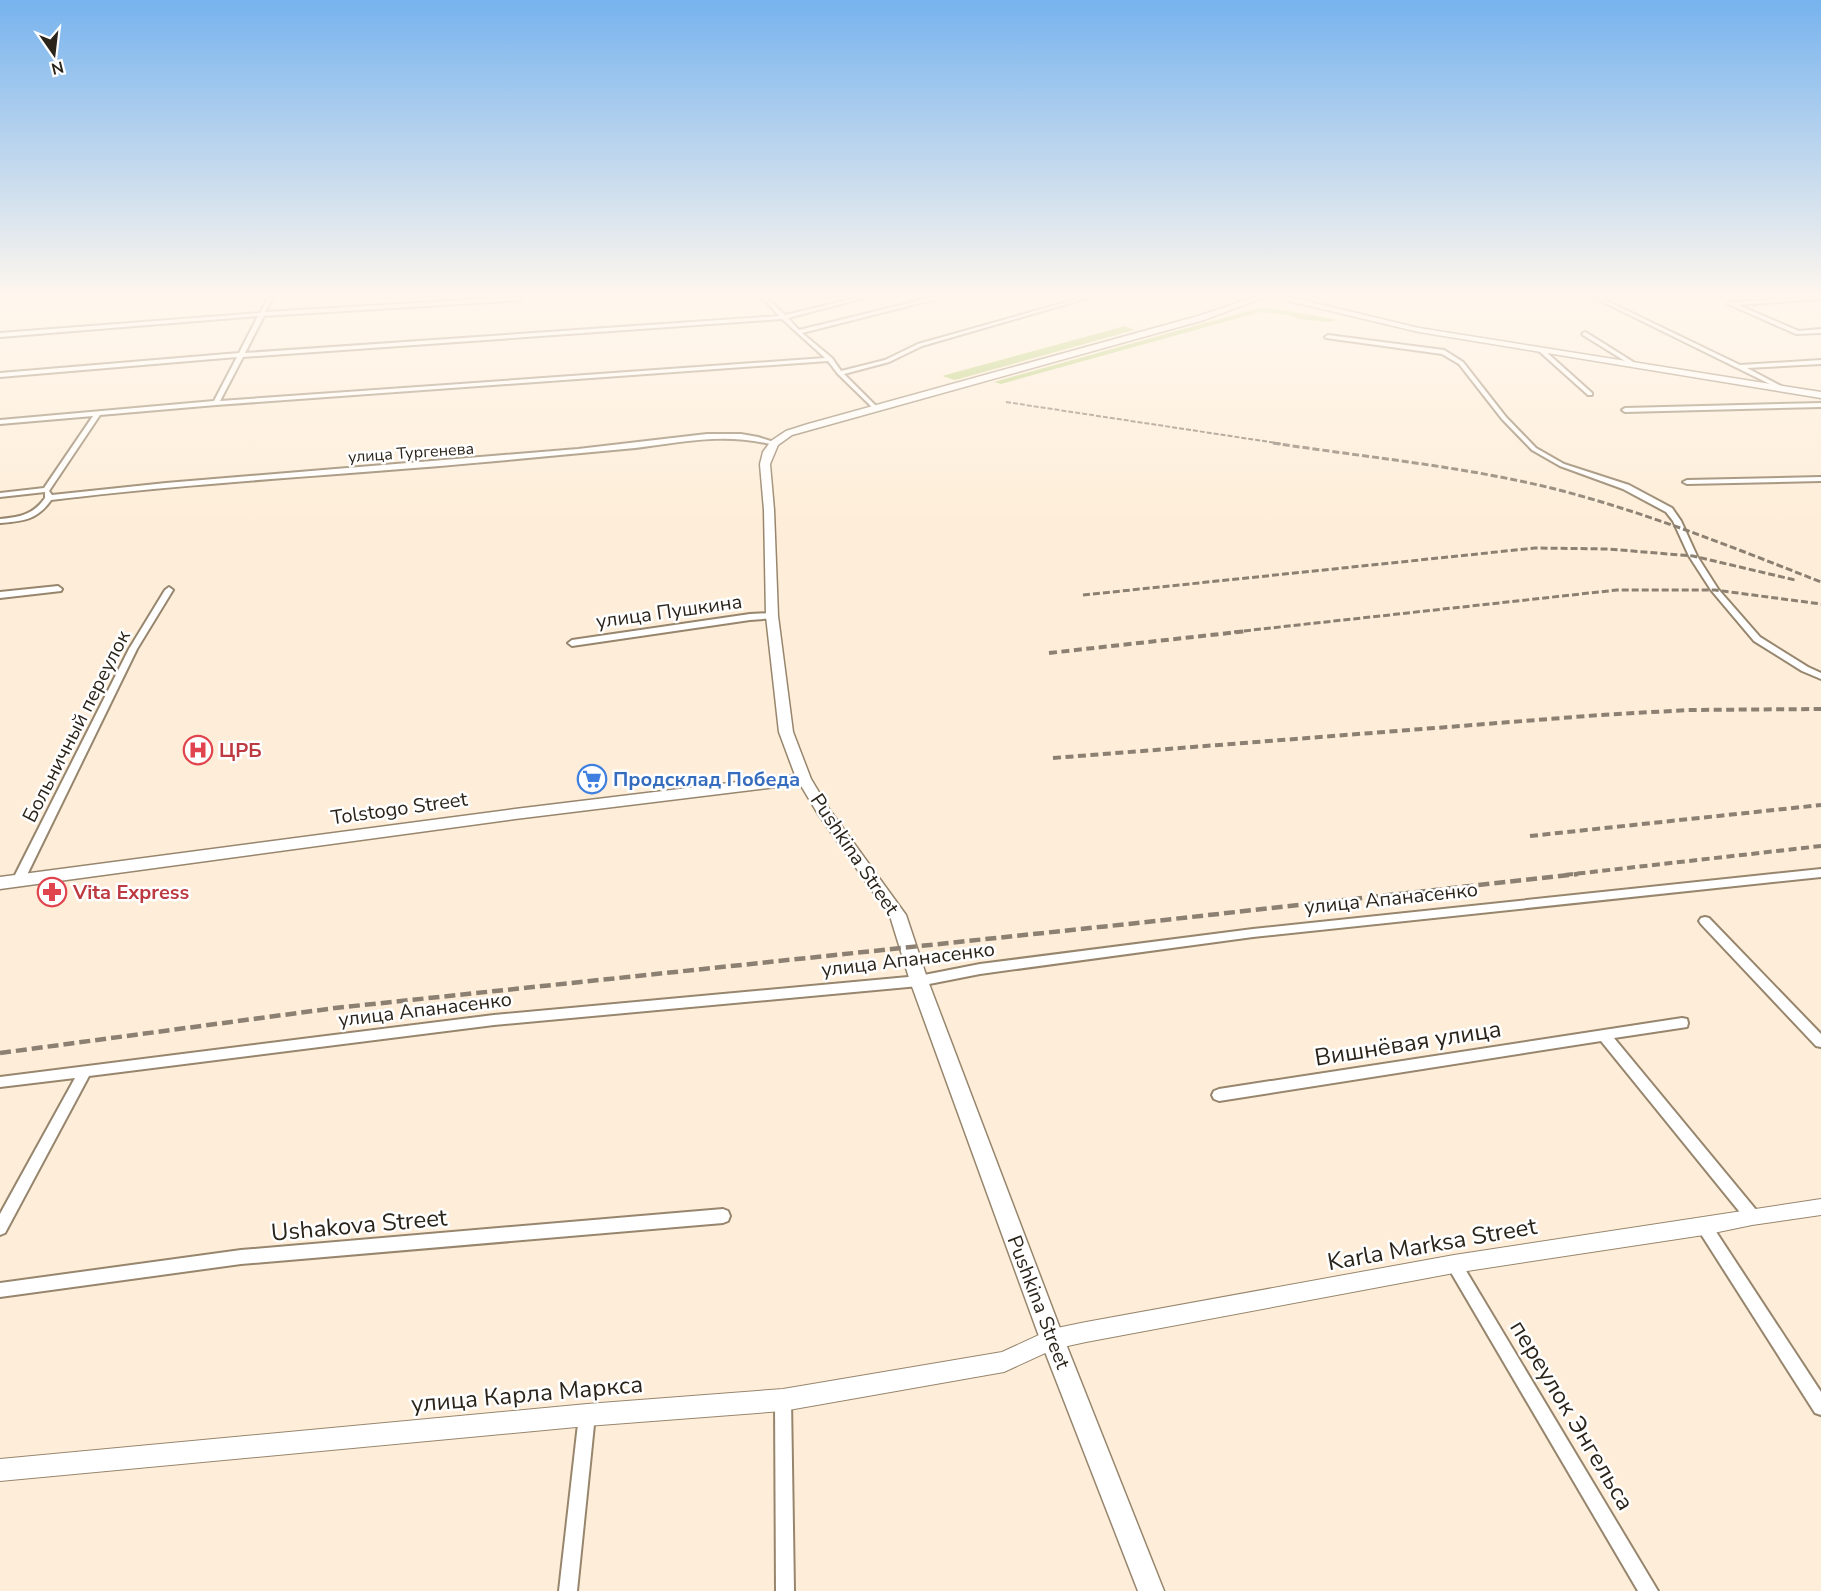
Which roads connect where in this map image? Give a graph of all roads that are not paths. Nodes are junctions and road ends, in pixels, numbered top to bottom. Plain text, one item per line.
1 (35, 372) edge
2 (232, 372) edge
3 (645, 372) edge
4 (843, 372) edge
5 (1007, 372) edge
6 (1468, 372) edge
7 (1566, 372) edge
8 (1683, 372) edge
9 (1750, 372) edge
10 (840, 373) joint
11 (0, 375) edge
12 (1780, 387) junction
13 (1590, 394) dead end
14 (1821, 395) edge
15 (216, 403) junction
16 (1821, 405) edge
17 (876, 409) junction
18 (1625, 411) dead end
19 (98, 413) junction
20 (0, 422) edge
21 (774, 443) junction
22 (1821, 479) edge
23 (1687, 482) dead end
24 (48, 494) junction
25 (0, 495) edge
26 (0, 521) edge
27 (58, 589) dead end
28 (169, 590) dead end
29 (0, 595) edge
30 (772, 616) junction
31 (572, 643) dead end
32 (1821, 676) edge
33 (804, 779) junction
34 (1821, 873) edge
35 (18, 881) junction
36 (0, 883) edge
37 (1705, 921) dead end
38 (919, 981) junction
39 (1682, 1023) dead end
40 (1604, 1035) junction
41 (1821, 1042) edge
42 (86, 1070) junction
43 (0, 1082) edge
44 (1219, 1095) dead end
45 (1821, 1207) edge
46 (723, 1216) dead end
47 (1752, 1216) junction
48 (1704, 1226) junction
49 (0, 1228) edge
50 (1454, 1264) junction
51 (0, 1290) edge
52 (1052, 1339) junction
53 (783, 1400) junction
54 (1821, 1407) edge
55 (587, 1415) junction
56 (0, 1470) edge
57 (568, 1591) edge
58 (785, 1591) edge
59 (1151, 1591) edge
60 (1649, 1591) edge

1 - 11 street
2 - 15 street
3 - 15 street
4 - 10 street
5 - 17 main road
6 - 32 street
7 - 13 street
8 - 12 main road
9 - 12 street
10 - 17 street
12 - 14 main road
15 - 19 street
16 - 18 street
17 - 21 main road
19 - 20 street
19 - 24 street
21 - 24 street, улица Тургенева
21 - 30 main road, Pushkina Street
22 - 23 street
24 - 25 street, улица Тургенева
24 - 26 street
27 - 29 street
28 - 35 street, Больничный переулок
30 - 31 street, улица Пушкина
30 - 33 main road, Pushkina Street
33 - 35 main road, Tolstogo Street
33 - 38 main road, Pushkina Street
34 - 38 street, улица Апанасенко
35 - 36 main road, Tolstogo Street
37 - 41 street
38 - 42 street, улица Апанасенко
38 - 52 main road, Pushkina Street
39 - 40 street, Вишнёвая улица
40 - 44 street, Вишнёвая улица
40 - 47 street
42 - 43 street, улица Апанасенко
42 - 49 street
45 - 47 street, Karla Marksa Street
46 - 51 street, Ushakova Street
47 - 48 street, Karla Marksa Street
48 - 50 street, Karla Marksa Street
48 - 54 street
50 - 52 street, Karla Marksa Street
50 - 60 street, переулок Энгельса
52 - 53 street, улица Карла Маркса
52 - 59 main road, Pushkina Street
53 - 55 street, улица Карла Маркса
53 - 58 street
55 - 56 street, улица Карла Маркса
55 - 57 street

